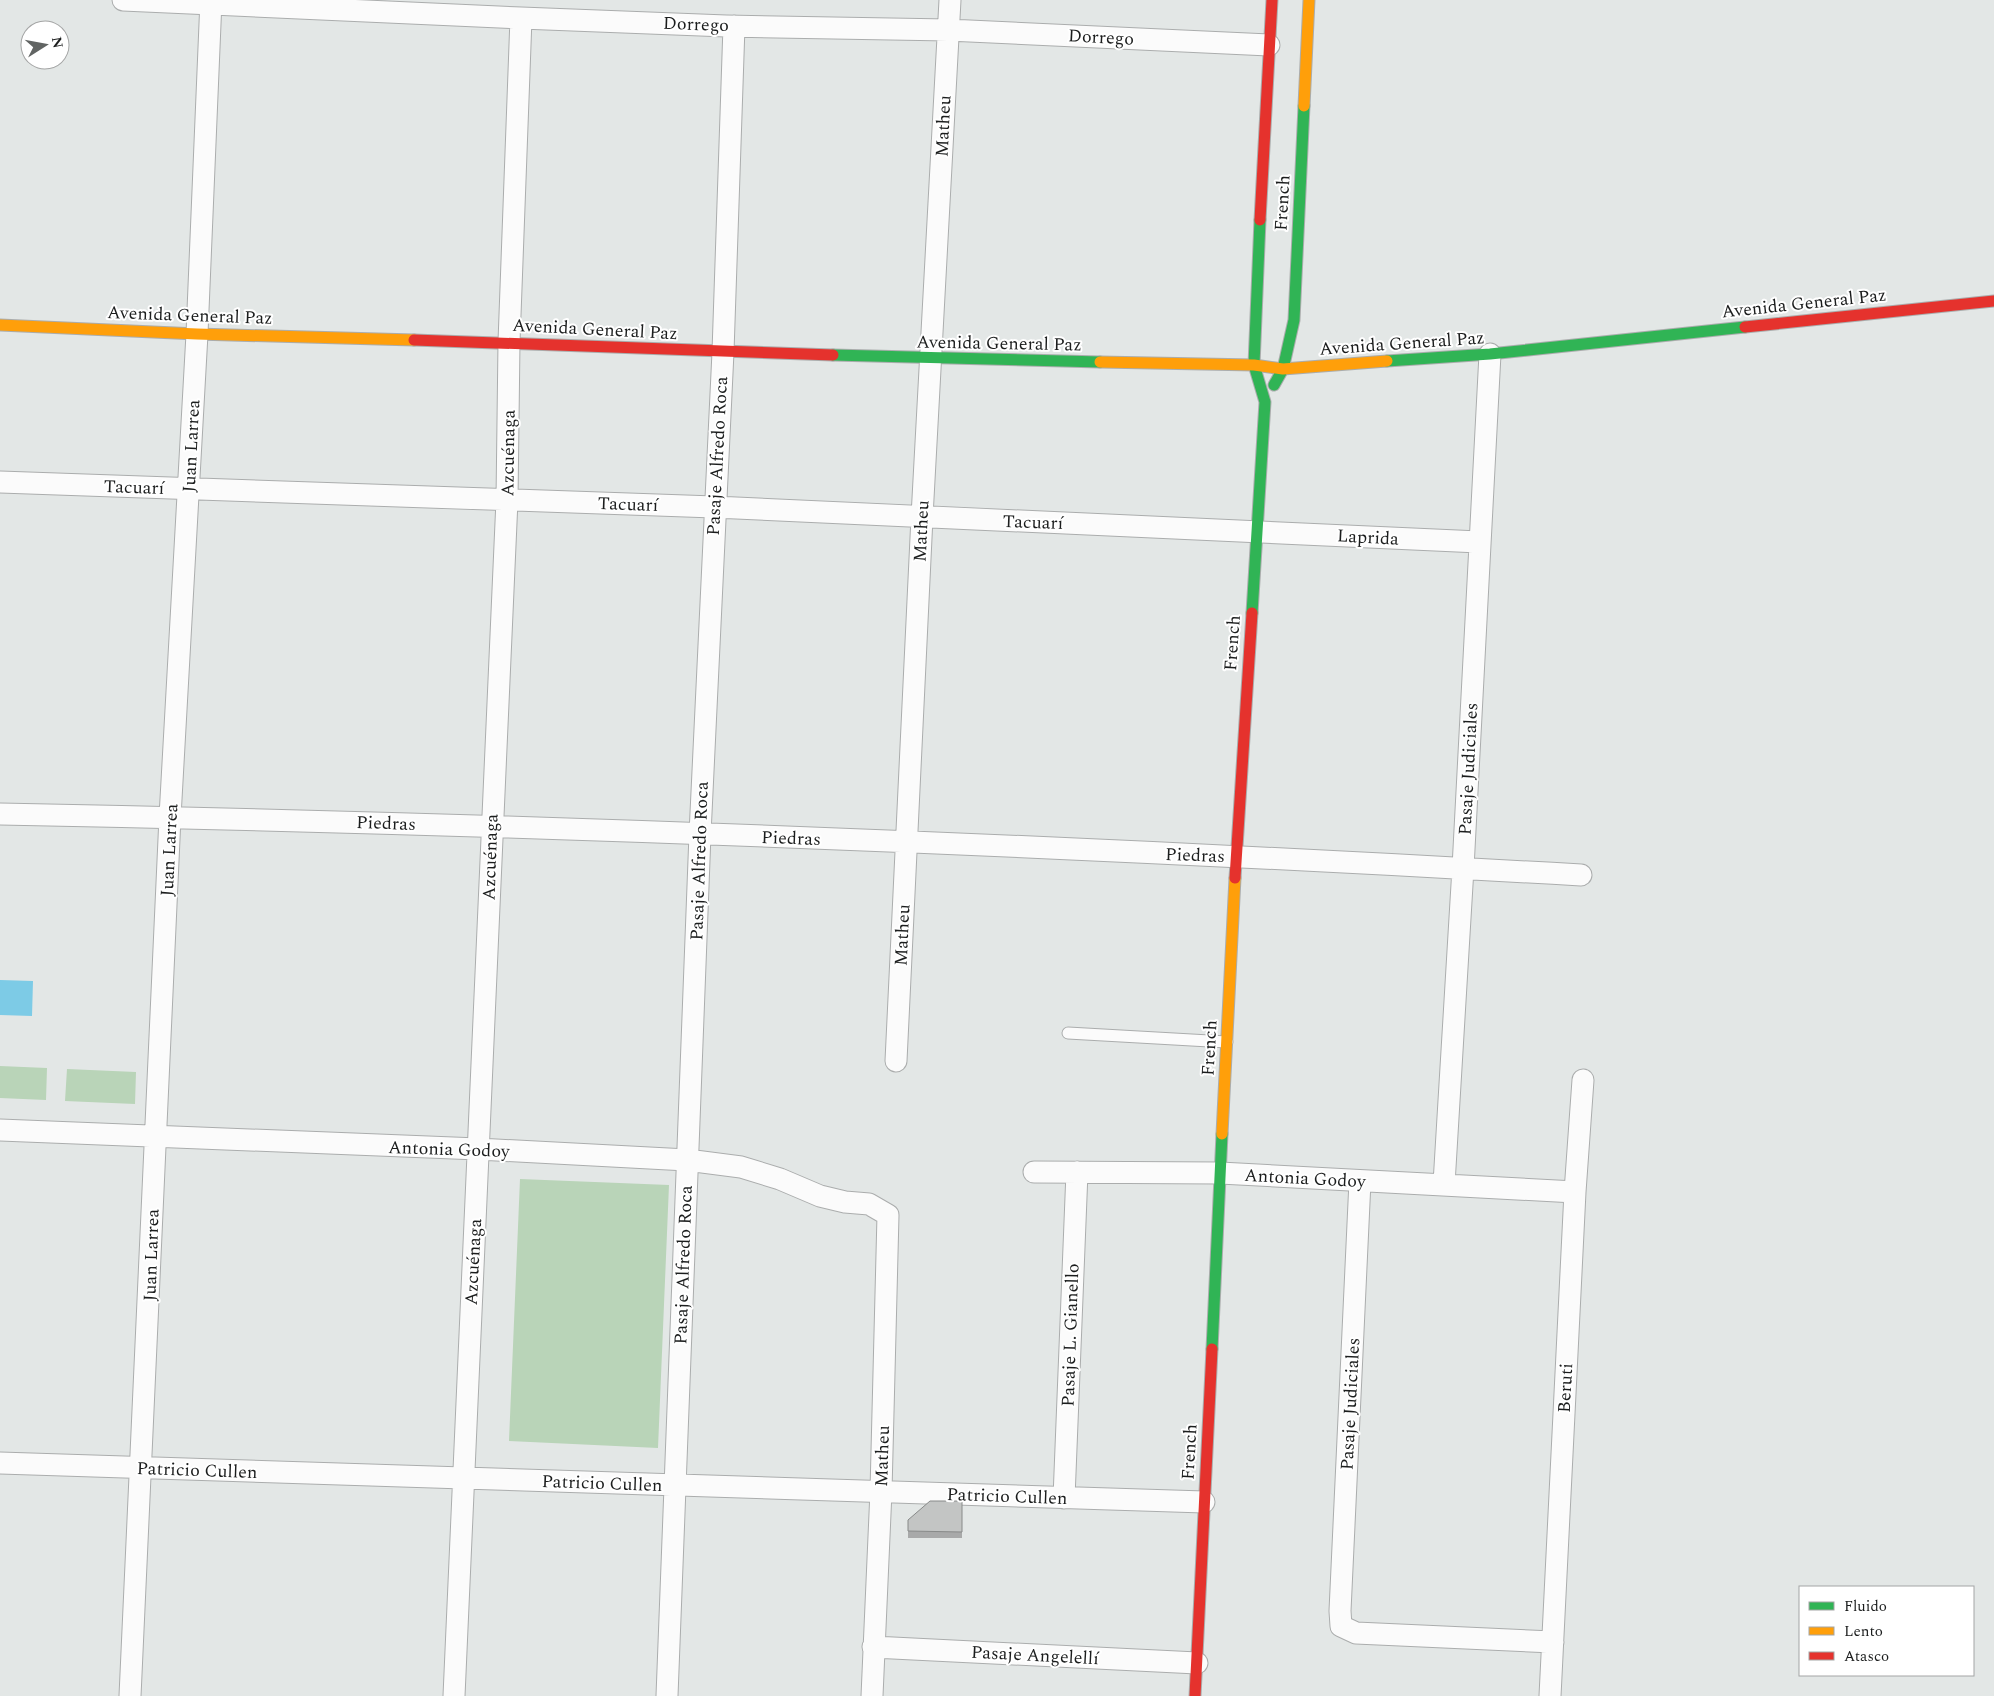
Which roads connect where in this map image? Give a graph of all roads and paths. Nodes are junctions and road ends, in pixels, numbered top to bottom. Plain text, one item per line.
1 (123, 0) edge
2 (950, 0) edge
3 (1272, 0) edge
4 (1309, 0) edge
5 (212, 3) edge
6 (521, 18) junction
7 (734, 26) junction
8 (948, 30) junction
9 (1270, 45) junction
10 (1994, 301) edge
11 (0, 325) edge
12 (197, 334) junction
13 (510, 342) junction
14 (723, 352) junction
15 (1490, 354) junction
16 (932, 359) junction
17 (1254, 365) junction
18 (1283, 369) junction
19 (1265, 402) junction
20 (0, 482) edge
21 (189, 490) junction
22 (507, 500) junction
23 (714, 507) junction
24 (922, 517) junction
25 (1257, 532) junction
26 (1479, 542) junction
27 (0, 814) edge
28 (170, 817) junction
29 (492, 826) junction
30 (700, 834) junction
31 (906, 843) junction
32 (1236, 857) junction
33 (1463, 868) junction
34 (1581, 875) dead end
35 (1068, 1033) dead end
36 (1227, 1042) junction
37 (896, 1061) dead end
38 (1584, 1080) dead end
39 (0, 1130) edge
40 (156, 1137) junction
41 (478, 1150) junction
42 (687, 1160) junction
43 (1034, 1172) dead end
44 (1077, 1172) junction
45 (1220, 1173) junction
46 (1360, 1182) junction
47 (1444, 1184) junction
48 (1575, 1192) junction
49 (888, 1215) joint
50 (0, 1463) edge
51 (142, 1468) junction
52 (463, 1479) junction
53 (675, 1485) junction
54 (881, 1491) junction
55 (1064, 1498) junction
56 (1204, 1502) junction
57 (1553, 1642) junction
58 (873, 1647) junction
59 (1196, 1663) junction
60 (130, 1696) edge
61 (454, 1696) edge
62 (667, 1696) edge
63 (872, 1696) edge
64 (1195, 1696) edge
65 (1550, 1696) edge

1 - 5 street, Dorrego
2 - 8 street, Matheu
3 - 9 street, French
4 - 18 street, French
5 - 6 street, Dorrego
5 - 12 street, Juan Larrea
6 - 7 street, Dorrego
6 - 13 street, Azcuénaga
7 - 8 street, Dorrego
7 - 14 street, Pasaje Alfredo Roca
8 - 9 street, Dorrego
8 - 16 street, Matheu
9 - 17 street, French
10 - 15 street, Avenida General Paz
11 - 12 street, Avenida General Paz
12 - 13 street, Avenida General Paz
12 - 21 street, Juan Larrea
13 - 14 street, Avenida General Paz
13 - 22 street, Azcuénaga
14 - 16 street, Avenida General Paz
14 - 23 street, Pasaje Alfredo Roca
15 - 18 street, Avenida General Paz
15 - 26 street, Pasaje Judiciales
16 - 17 street, Avenida General Paz
16 - 24 street, Matheu
17 - 18 street, Avenida General Paz
17 - 19 street, French
18 - 19 street, French
19 - 25 street, French
20 - 21 street, Tacuarí
21 - 22 street, Tacuarí
21 - 28 street, Juan Larrea
22 - 23 street, Tacuarí
22 - 29 street, Azcuénaga
23 - 24 street, Tacuarí
23 - 30 street, Pasaje Alfredo Roca
24 - 25 street, Tacuarí
24 - 31 street, Matheu
25 - 26 street, Laprida
25 - 32 street, French
26 - 33 street, Pasaje Judiciales
27 - 28 street, Piedras
28 - 29 street, Piedras
28 - 40 street, Juan Larrea
29 - 30 street, Piedras
29 - 41 street, Azcuénaga
30 - 31 street, Piedras
30 - 42 street, Pasaje Alfredo Roca
31 - 32 street, Piedras
31 - 37 street, Matheu
32 - 33 street, Piedras
32 - 36 street, French
33 - 34 street, Piedras
33 - 47 street, Pasaje Judiciales
35 - 36 lane
36 - 45 street, French
38 - 48 street, Beruti
39 - 40 street, Antonia Godoy
40 - 41 street, Antonia Godoy
40 - 51 street, Juan Larrea
41 - 42 street, Antonia Godoy
41 - 52 street, Azcuénaga
42 - 49 street, Antonia Godoy
42 - 53 street, Pasaje Alfredo Roca
43 - 44 street, Antonia Godoy
44 - 45 street, Antonia Godoy
44 - 55 street, Pasaje L. Gianello
45 - 46 street, Antonia Godoy
45 - 56 street, French
46 - 47 street, Antonia Godoy
46 - 57 street, Pasaje Judiciales
47 - 48 street, Antonia Godoy
48 - 57 street, Beruti
49 - 54 street, Matheu
50 - 51 street, Patricio Cullen
51 - 52 street, Patricio Cullen
51 - 60 street, Juan Larrea
52 - 53 street, Patricio Cullen
52 - 61 street, Azcuénaga
53 - 54 street, Patricio Cullen
53 - 62 street, Pasaje Alfredo Roca
54 - 55 street, Patricio Cullen
54 - 58 street, Matheu
55 - 56 street, Patricio Cullen
56 - 59 street, French
57 - 65 street, Beruti
58 - 59 street, Pasaje Angelellí
58 - 63 street, Matheu
59 - 64 street, French

